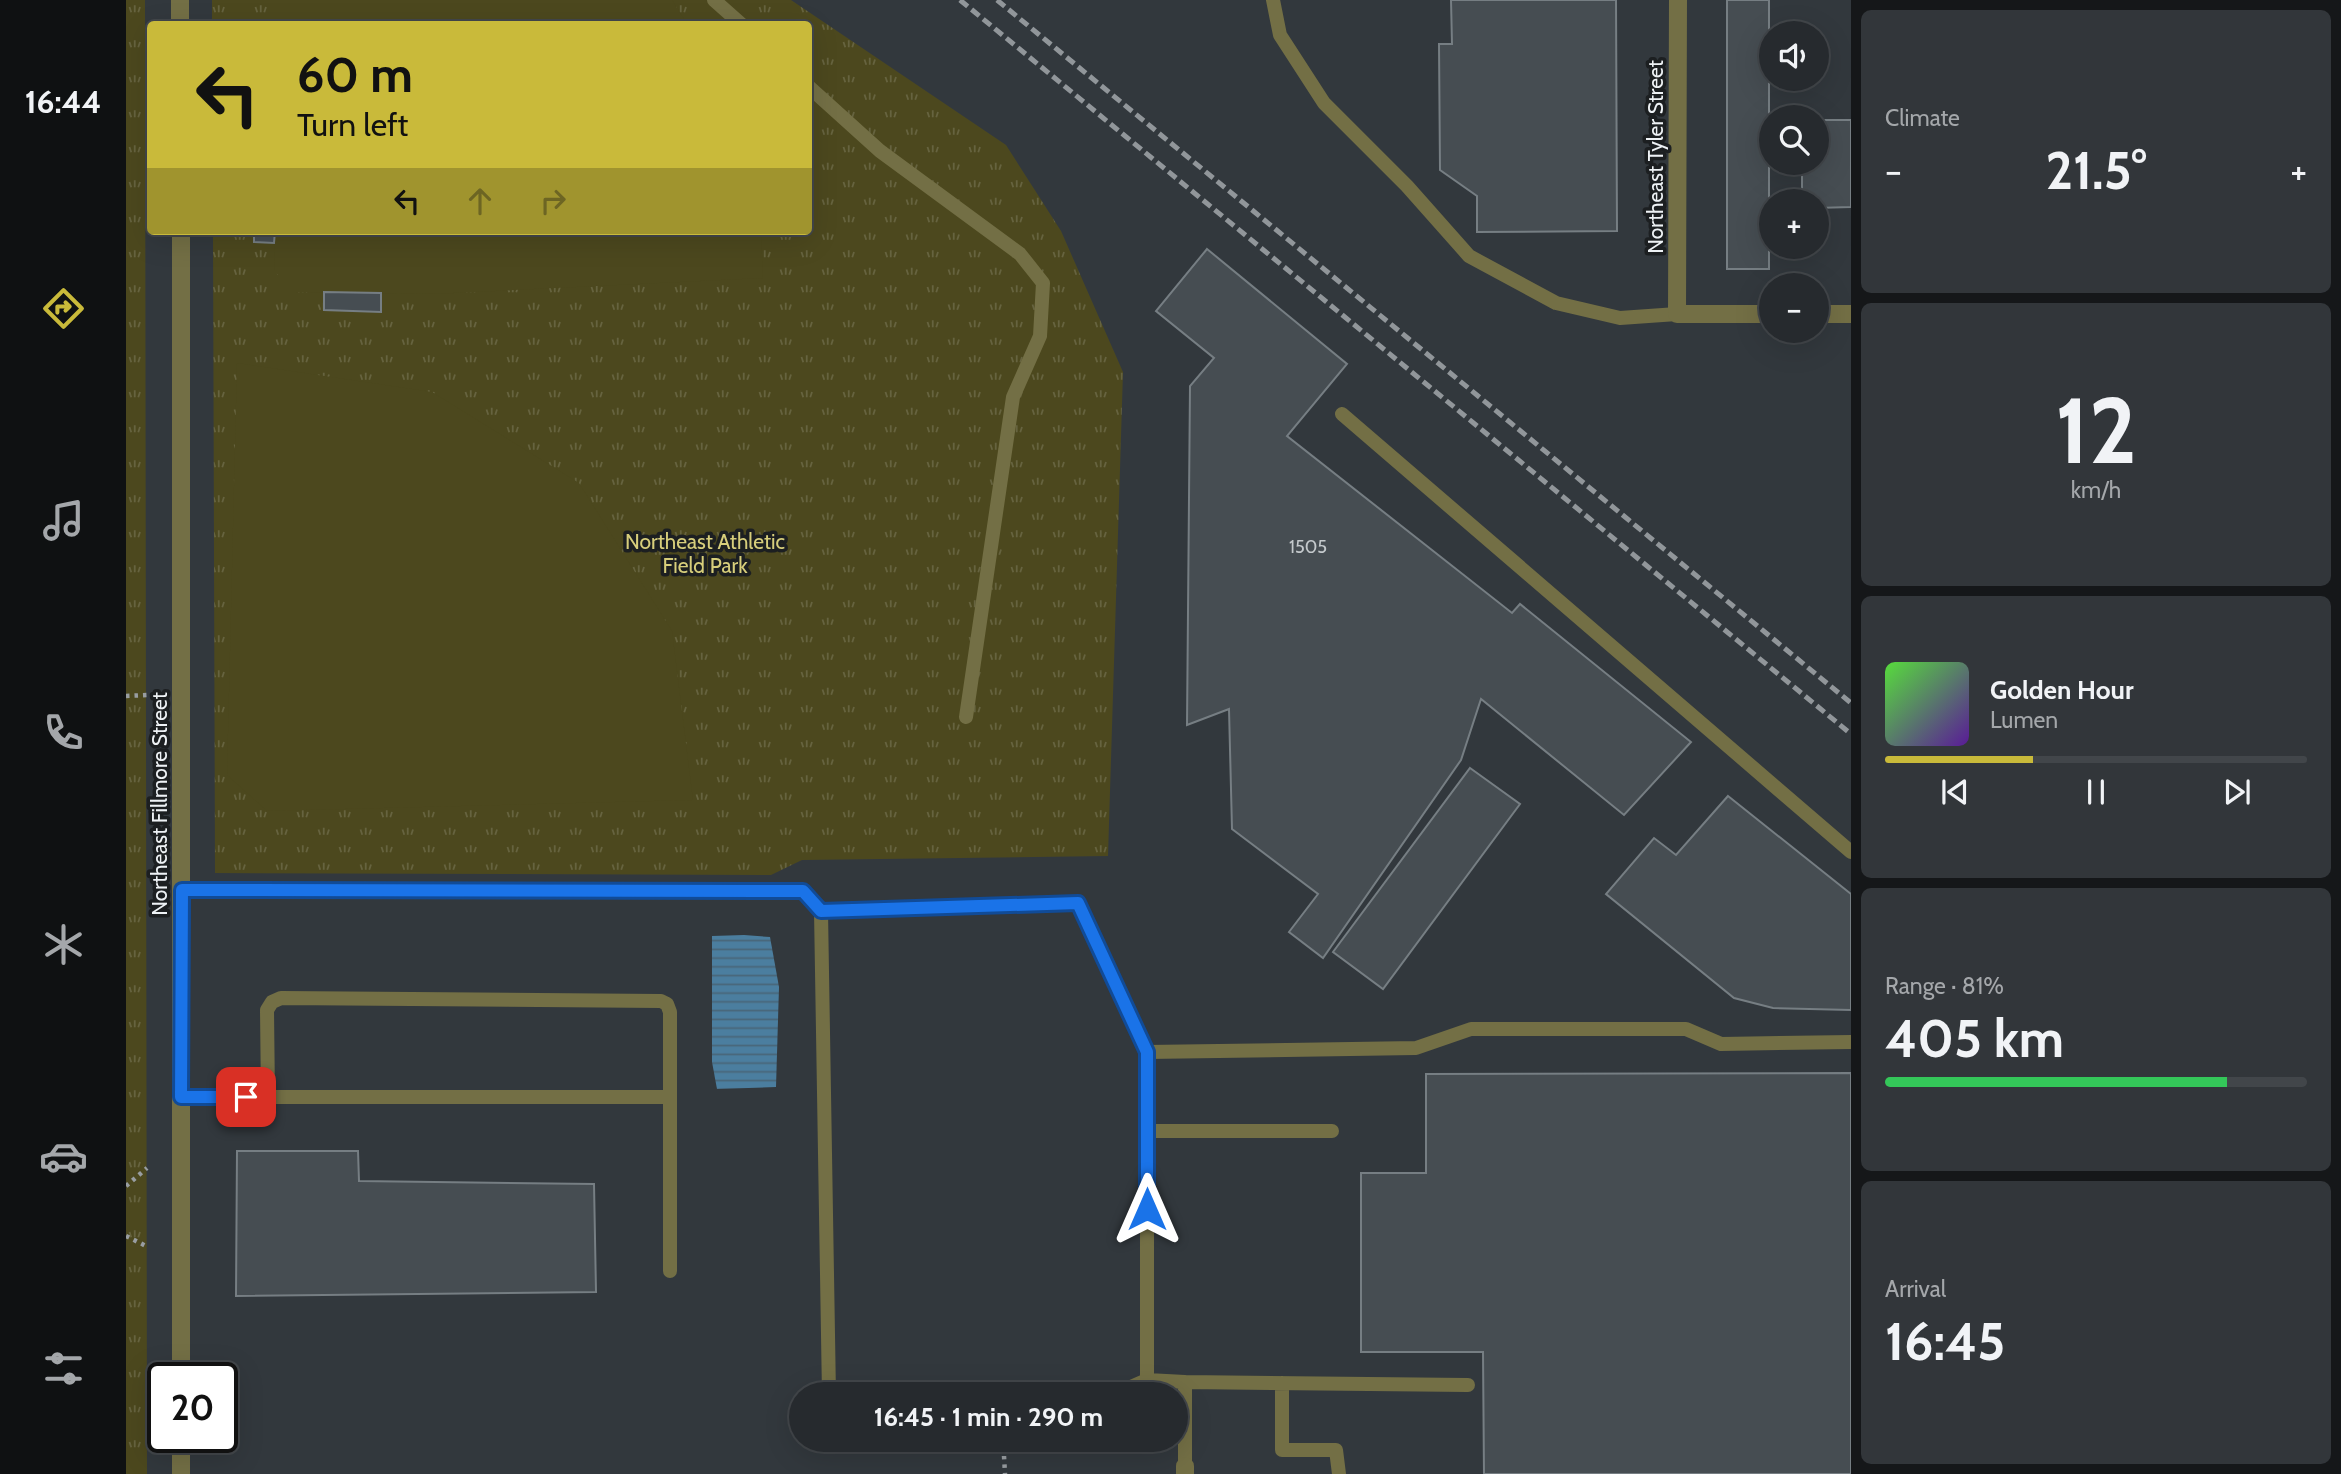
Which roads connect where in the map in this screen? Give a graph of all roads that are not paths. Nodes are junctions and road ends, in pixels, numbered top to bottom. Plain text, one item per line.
1 (180, 0) edge
2 (714, 0) edge
3 (1273, 0) edge
4 (1678, 0) edge
5 (180, 21) edge
6 (738, 21) edge
7 (812, 90) edge
8 (181, 235) edge
9 (1677, 314) junction
10 (1759, 314) edge
11 (1829, 314) edge
12 (1851, 314) edge
13 (1342, 414) dead end
14 (966, 717) dead end
15 (1851, 852) edge
16 (182, 890) junction
17 (821, 911) junction
18 (1851, 1042) edge
19 (1147, 1052) junction
20 (181, 1097) junction
21 (268, 1097) junction
22 (670, 1097) junction
23 (1147, 1131) junction
24 (1332, 1131) dead end
25 (670, 1271) dead end
26 (181, 1362) edge
27 (1147, 1380) junction
28 (828, 1382) edge
29 (1143, 1382) edge
30 (1185, 1382) edge
31 (1188, 1382) edge
32 (1282, 1383) junction
33 (1468, 1385) dead end
34 (1185, 1452) edge
35 (181, 1453) edge
36 (1185, 1470) edge
37 (181, 1474) edge
38 (1339, 1474) edge

1 - 5 street
2 - 6 lane
3 - 9 lane
4 - 9 street, Northeast Tyler Street
7 - 14 lane
8 - 16 street, Northeast Fillmore Street
9 - 10 street
11 - 12 street
13 - 15 lane
16 - 17 lane
16 - 20 street, Northeast Fillmore Street
17 - 19 lane
17 - 28 lane
18 - 19 lane
19 - 23 lane
20 - 21 lane
20 - 26 street, Northeast Fillmore Street
21 - 22 lane
21 - 22 lane
22 - 25 lane
23 - 24 lane
23 - 27 lane
27 - 29 lane
27 - 30 lane
31 - 32 lane
32 - 33 lane
32 - 38 lane
34 - 36 lane
35 - 37 street

